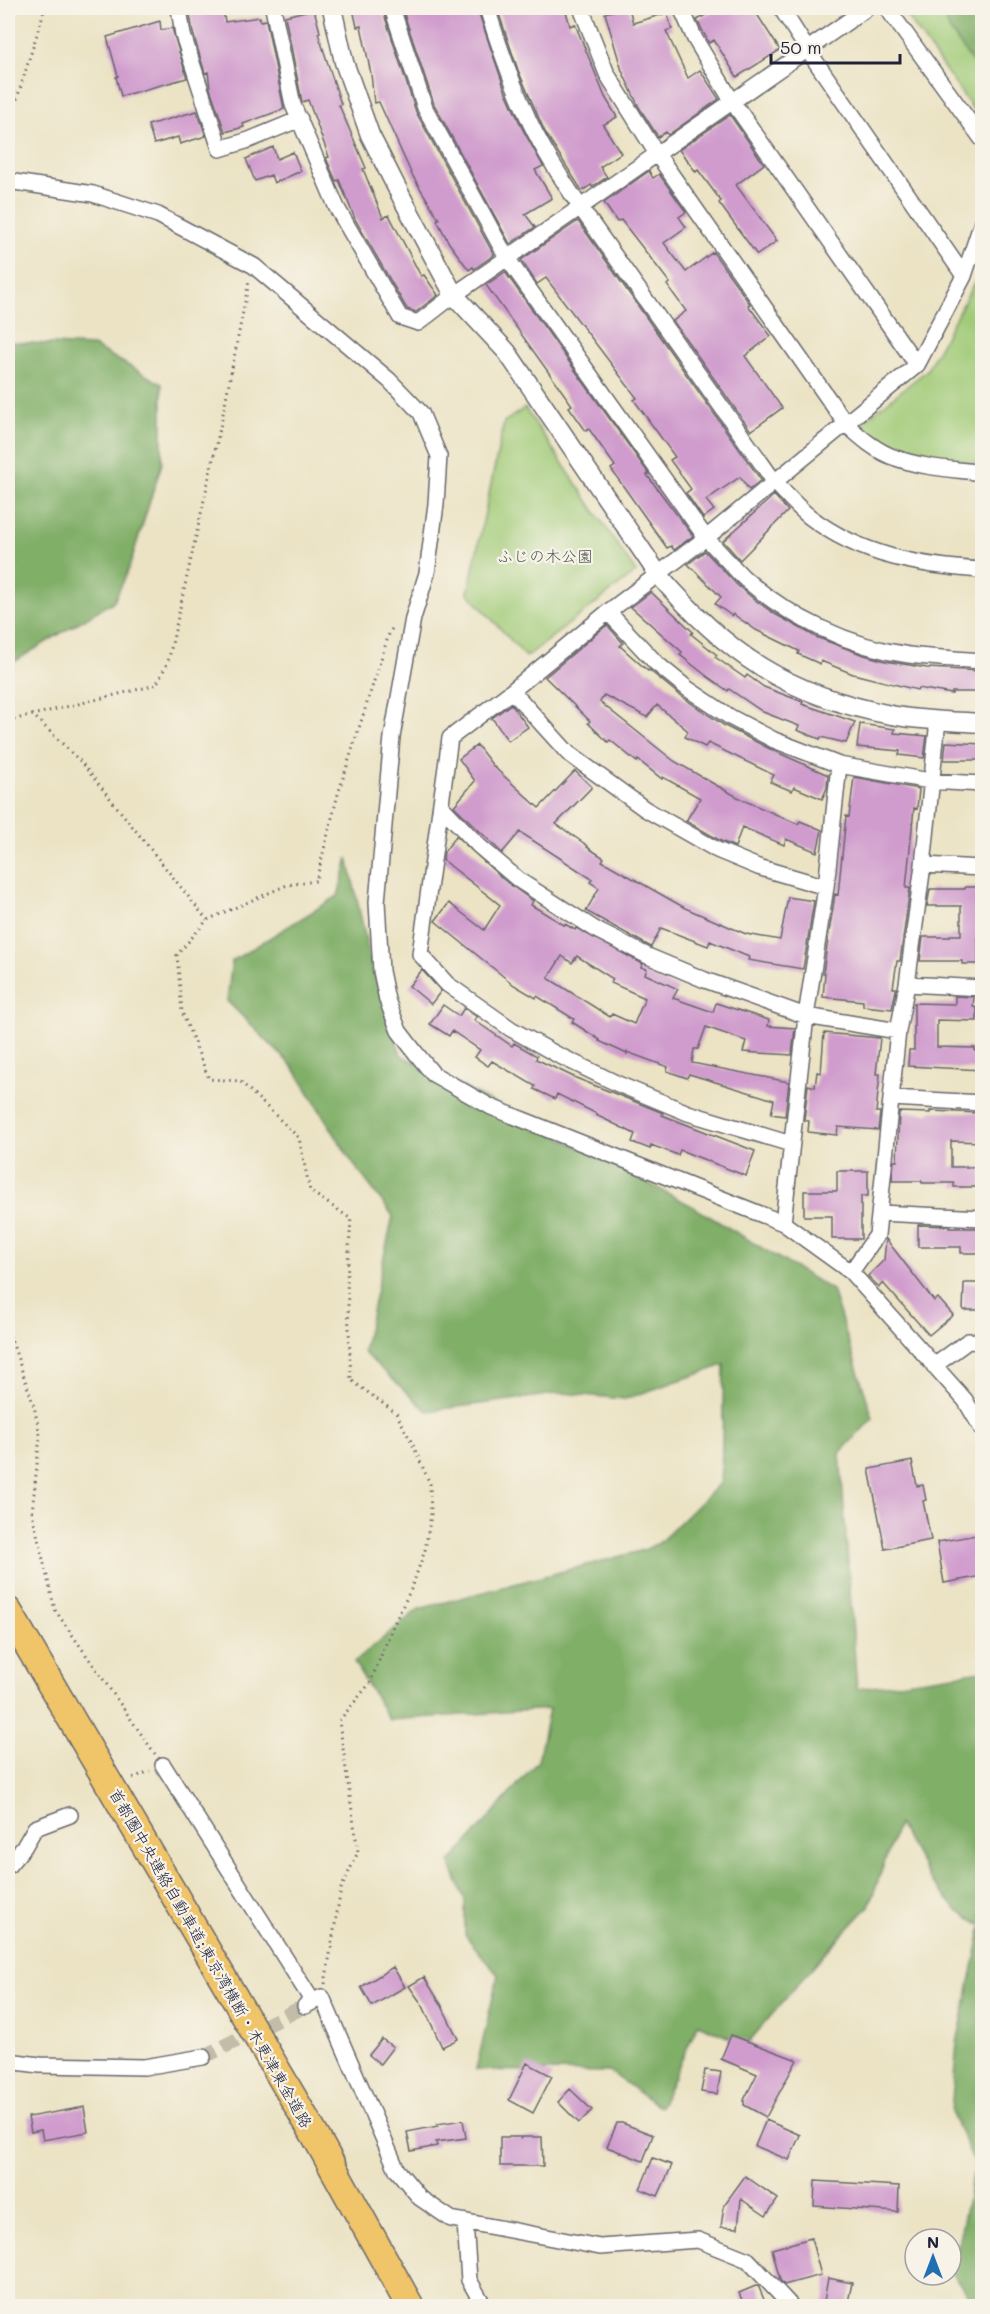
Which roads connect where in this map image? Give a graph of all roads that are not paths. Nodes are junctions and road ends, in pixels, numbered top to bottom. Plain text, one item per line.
1 (179, 8) edge
2 (273, 8) edge
3 (332, 8) edge
4 (392, 8) edge
5 (487, 8) edge
6 (581, 8) edge
7 (681, 8) edge
8 (781, 8) edge
9 (867, 8) edge
10 (887, 8) edge
11 (807, 49) junction
12 (732, 101) junction
13 (300, 119) junction
14 (982, 140) edge
15 (657, 154) junction
16 (8, 181) edge
17 (580, 207) junction
18 (982, 222) edge
19 (507, 258) junction
20 (964, 276) junction
21 (454, 295) junction
22 (917, 365) junction
23 (846, 424) junction
24 (982, 473) edge
25 (774, 481) junction
26 (706, 538) junction
27 (982, 570) edge
28 (658, 574) junction
29 (608, 612) junction
30 (982, 661) edge
31 (512, 691) junction
32 (938, 720) junction
33 (982, 723) edge
34 (839, 765) junction
35 (930, 781) junction
36 (982, 784) edge
37 (441, 806) junction
38 (923, 865) junction
39 (982, 868) edge
40 (826, 887) junction
41 (907, 984) junction
42 (982, 988) edge
43 (806, 1016) junction
44 (897, 1030) junction
45 (891, 1098) junction
46 (982, 1104) edge
47 (791, 1144) junction
48 (880, 1213) junction
49 (982, 1218) edge
50 (783, 1223) junction
51 (852, 1272) junction
52 (982, 1342) edge
53 (934, 1366) junction
54 (982, 1429) edge
55 (8, 1611) edge
56 (163, 1765) road end
57 (70, 1815) dead end
58 (8, 1866) edge
59 (203, 2057) tunnel mouth
60 (8, 2061) edge
61 (465, 2222) junction
62 (410, 2307) edge
63 (484, 2307) edge
64 (791, 2307) edge

1 - 13 street
2 - 13 street
3 - 21 street
4 - 19 street
5 - 17 street
6 - 15 street
7 - 12 street
8 - 11 street
9 - 11 street
10 - 14 street
11 - 12 street
11 - 20 street
12 - 15 street
12 - 22 street
13 - 21 street
15 - 17 street
15 - 23 street
16 - 50 street
17 - 19 street
17 - 25 street
18 - 20 street
19 - 21 street
19 - 26 street
20 - 22 street
21 - 28 street
22 - 23 street
23 - 24 street
23 - 25 street
25 - 26 street
25 - 27 street
26 - 28 street
26 - 30 street
28 - 29 street
28 - 32 street
29 - 31 street
29 - 34 street
31 - 37 street
31 - 40 street
32 - 33 street
32 - 35 street
34 - 35 street
34 - 40 street
35 - 36 street
35 - 38 street
37 - 43 street
37 - 47 street
38 - 39 street
38 - 41 street
40 - 43 street
41 - 42 street
41 - 44 street
43 - 44 street
43 - 47 street
44 - 45 street
45 - 46 street
45 - 48 street
47 - 50 street
48 - 49 street
48 - 51 street
50 - 51 street
51 - 53 street
52 - 53 street
53 - 54 street
55 - 62 highway, 首都圏中央連絡自動車道;東京湾横断・木更津東金道路
56 - 61 street
57 - 58 street
59 - 60 street
61 - 63 street
61 - 64 street

